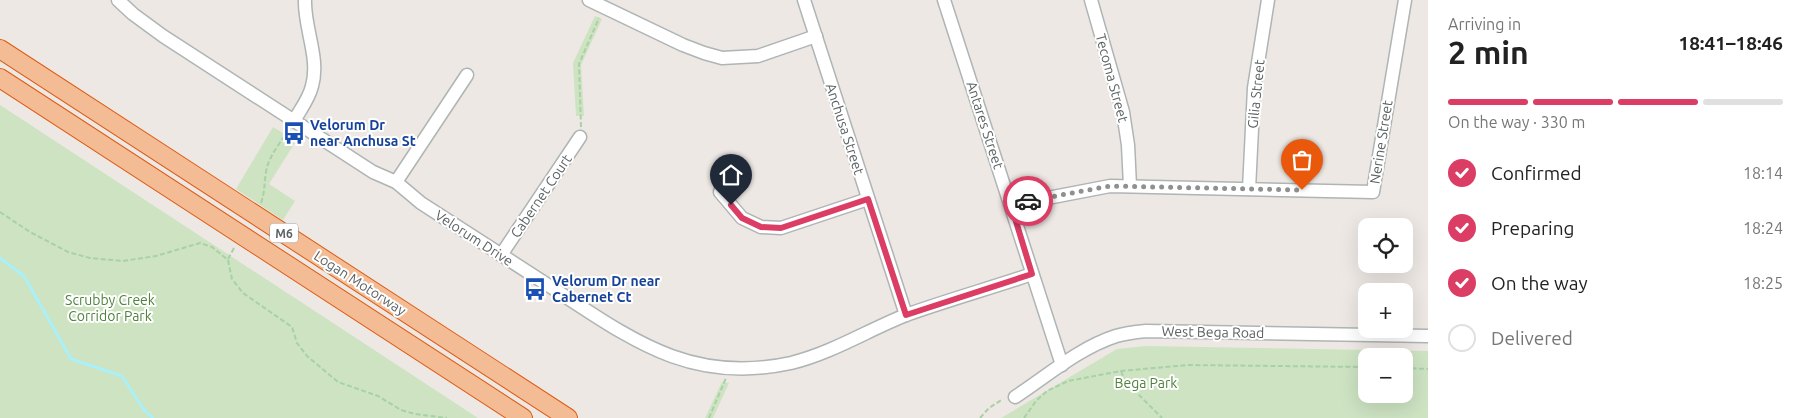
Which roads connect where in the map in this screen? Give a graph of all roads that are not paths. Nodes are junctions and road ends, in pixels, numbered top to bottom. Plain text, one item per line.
1 (118, 0) edge
2 (305, 0) edge
3 (589, 0) edge
4 (804, 0) edge
5 (944, 0) edge
6 (1090, 0) edge
7 (1268, 0) edge
8 (1405, 0) edge
9 (816, 36) junction
10 (0, 49) edge
11 (467, 75) dead end
12 (0, 78) edge
13 (294, 121) junction
14 (580, 137) road end
15 (396, 182) junction
16 (1130, 186) junction
17 (1249, 189) junction
18 (720, 192) dead end
19 (868, 199) junction
20 (1011, 205) junction
21 (501, 255) junction
22 (1032, 274) junction
23 (906, 315) junction
24 (1428, 336) edge
25 (1062, 365) junction
26 (1015, 397) road end
27 (523, 418) edge
28 (568, 418) edge

1 - 13 street, Velorum Drive
2 - 13 street
3 - 9 street
4 - 9 street, Anchusa Street
5 - 20 street, Antares Street
6 - 16 street, Tecoma Street
7 - 17 street, Gilia Street
8 - 17 street, Nerine Street
9 - 19 street, Anchusa Street
10 - 28 highway, Logan Motorway / M6
11 - 15 street
12 - 27 highway, Logan Motorway / M6
13 - 15 street, Velorum Drive
14 - 21 street, Cabernet Court
15 - 21 street, Velorum Drive
16 - 17 street, Nerine Street
16 - 20 street, Nerine Street
18 - 19 street
19 - 23 street, Anchusa Street
20 - 22 street, Antares Street
21 - 23 street, Velorum Drive
22 - 23 street, Velorum Drive
22 - 25 street, Antares Street
24 - 25 street, West Bega Road
25 - 26 street, West Bega Road

